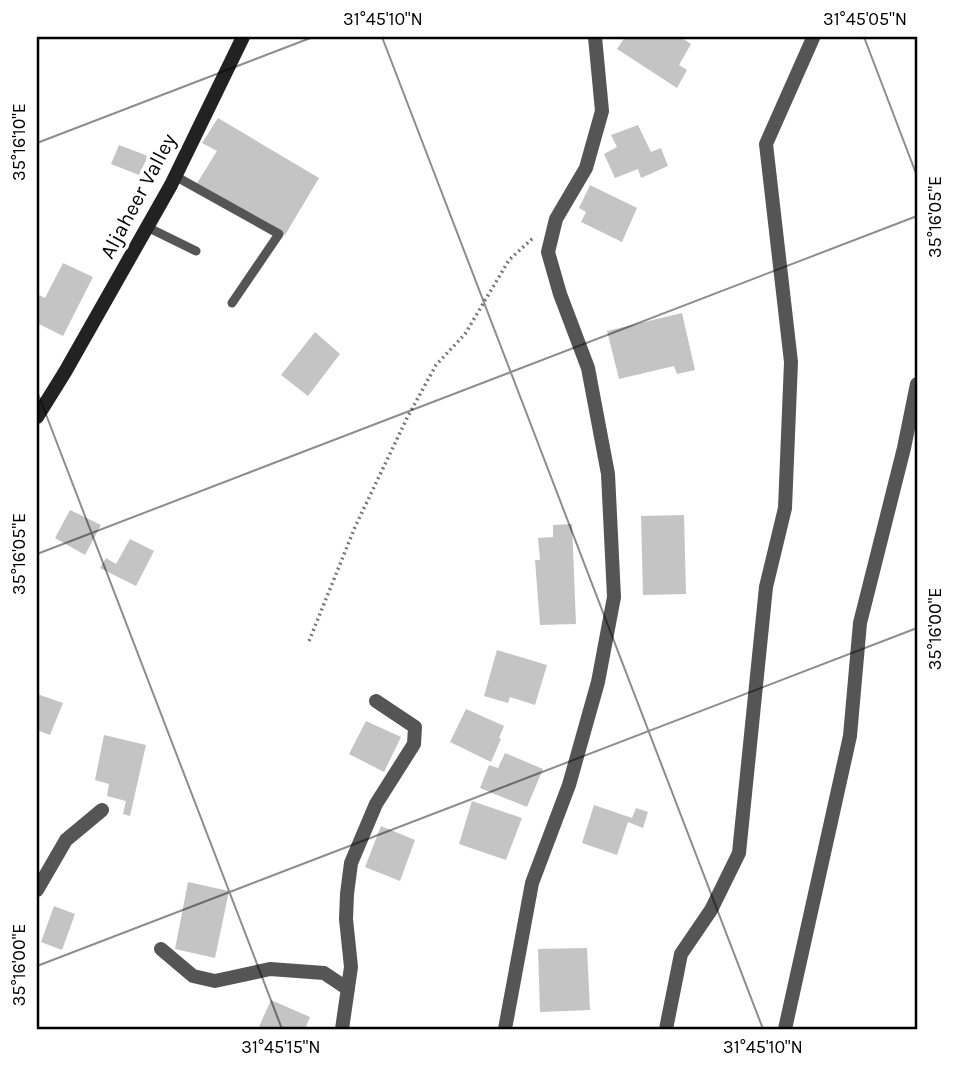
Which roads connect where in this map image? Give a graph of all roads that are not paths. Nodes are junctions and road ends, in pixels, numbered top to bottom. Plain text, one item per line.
1 (243, 37) edge
2 (595, 37) edge
3 (813, 38) edge
4 (176, 176) junction
5 (147, 227) junction
6 (196, 251) dead end
7 (232, 303) dead end
8 (917, 384) edge
9 (37, 417) edge
10 (376, 701) dead end
11 (102, 810) dead end
12 (37, 890) edge
13 (161, 948) dead end
14 (348, 989) junction
15 (342, 1029) edge
16 (505, 1029) edge
17 (666, 1029) edge
18 (785, 1029) edge

1 - 4 street, Aljaheer Valley
2 - 16 street
3 - 17 street
4 - 5 street, Aljaheer Valley
4 - 7 lane
5 - 6 lane
5 - 9 street, Aljaheer Valley
8 - 18 street
10 - 14 street
11 - 12 street
13 - 14 street
14 - 15 street

